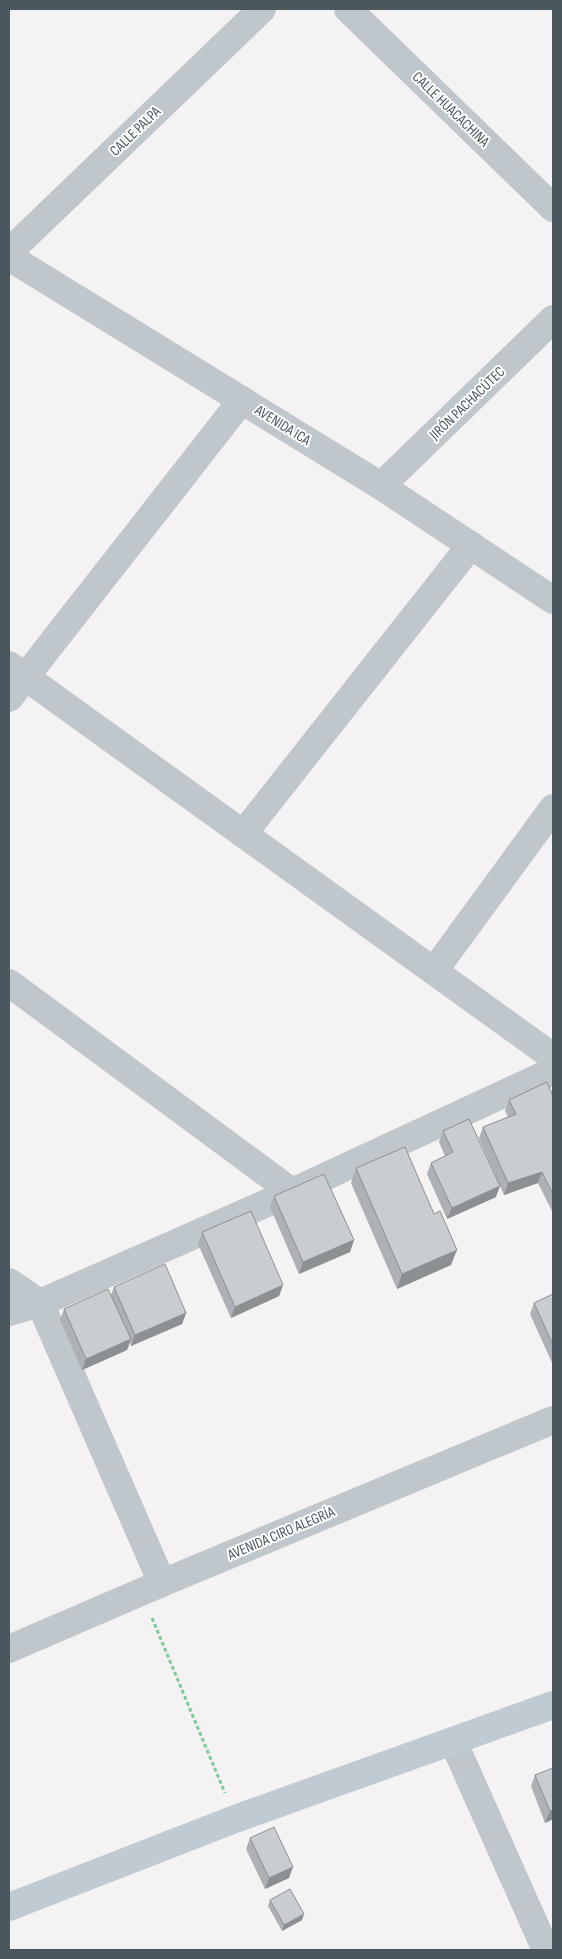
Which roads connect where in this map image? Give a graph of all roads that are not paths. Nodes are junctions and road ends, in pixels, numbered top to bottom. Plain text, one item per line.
1 (262, 9) edge
2 (348, 9) edge
3 (553, 208) edge
4 (9, 252) edge
5 (9, 258) edge
6 (553, 320) edge
7 (242, 400) junction
8 (381, 486) junction
9 (471, 545) junction
10 (553, 600) edge
11 (14, 680) edge
12 (553, 808) edge
13 (243, 834) junction
14 (434, 971) junction
15 (9, 983) edge
16 (553, 1058) edge
17 (553, 1071) edge
18 (292, 1192) junction
19 (9, 1282) edge
20 (40, 1303) junction
21 (9, 1312) edge
22 (553, 1420) edge
23 (162, 1583) junction
24 (9, 1650) edge
25 (553, 1705) edge
26 (453, 1741) junction
27 (9, 1907) edge
28 (546, 1950) edge

1 - 4 street, CALLE PALPA
2 - 3 street, CALLE HUACACHINA
5 - 7 street, AVENIDA ICA
6 - 8 street, JIRÓN PACHACÚTEC
7 - 8 street, AVENIDA ICA
7 - 11 street
8 - 9 street, AVENIDA ICA
9 - 10 street, AVENIDA ICA
9 - 13 street
11 - 13 street
12 - 14 street
13 - 14 street
14 - 16 street
15 - 18 street
17 - 18 street
18 - 20 street
19 - 20 street
20 - 21 street
20 - 23 street
22 - 23 street, AVENIDA CIRO ALEGRÍA
23 - 24 street, AVENIDA CIRO ALEGRÍA
25 - 26 street
26 - 27 street
26 - 28 street

